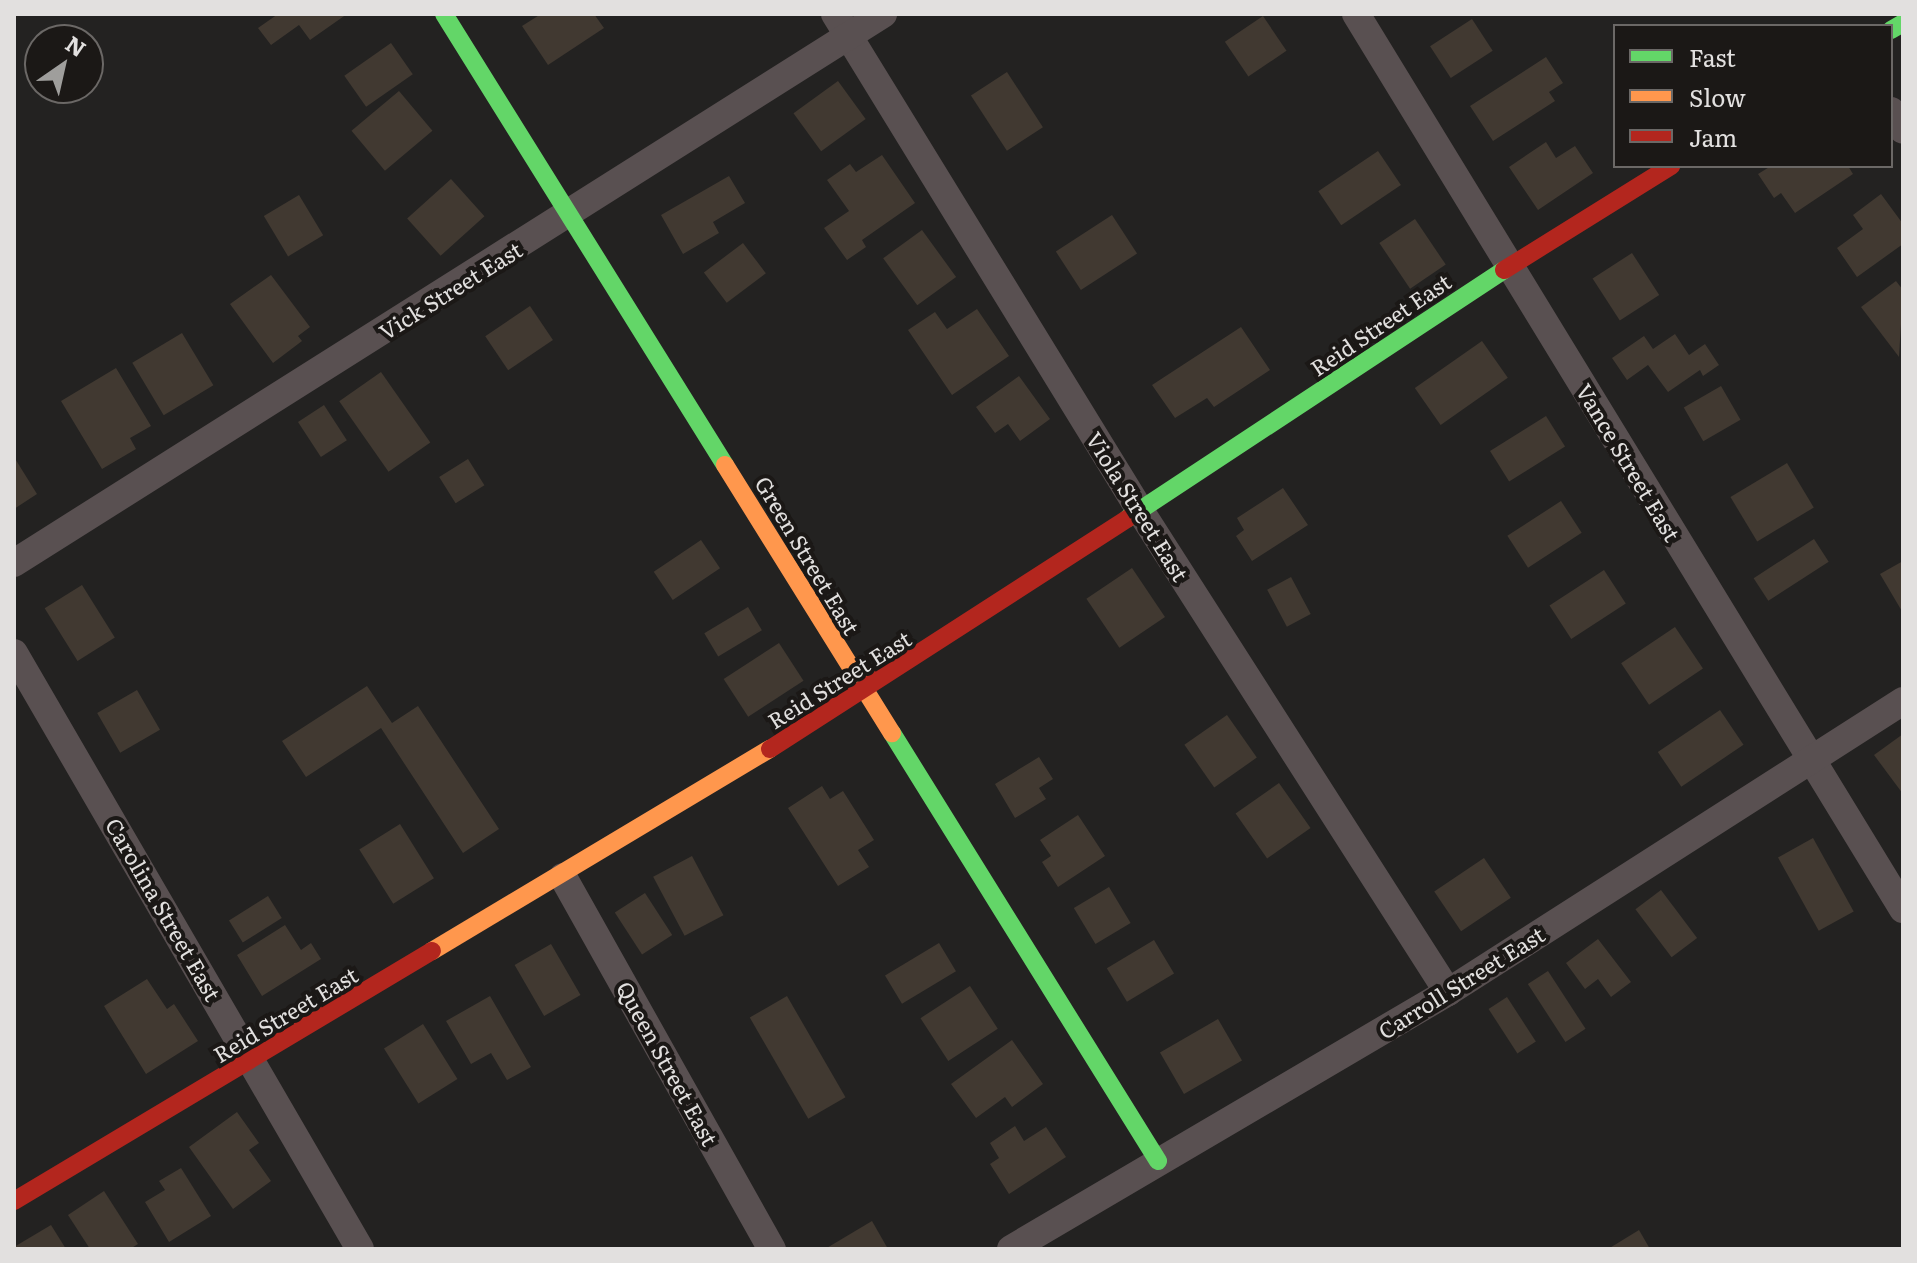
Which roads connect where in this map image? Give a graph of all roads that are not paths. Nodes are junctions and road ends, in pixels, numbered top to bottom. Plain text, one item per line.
1 (444, 14) edge
2 (883, 14) edge
3 (1356, 14) edge
4 (841, 25) edge
5 (1668, 168) edge
6 (571, 214) junction
7 (1510, 266) junction
8 (1141, 512) junction
9 (14, 563) edge
10 (14, 653) edge
11 (864, 693) junction
12 (1903, 701) edge
13 (1810, 760) junction
14 (563, 877) junction
15 (1903, 909) edge
16 (1448, 992) junction
17 (253, 1061) junction
18 (1158, 1161) junction
19 (14, 1201) edge
20 (360, 1249) edge
21 (772, 1249) edge
22 (1011, 1249) edge

1 - 6 street, Green Street East
2 - 4 street, Vick Street East
3 - 7 street, Vance Street East
4 - 6 street, Vick Street East
4 - 8 street, Viola Street East
5 - 7 street, Reid Street East
6 - 9 street, Vick Street East
6 - 11 street, Green Street East
7 - 8 street, Reid Street East
7 - 13 street, Vance Street East
8 - 11 street, Reid Street East
8 - 16 street, Viola Street East
10 - 17 street, Carolina Street East
11 - 14 street, Reid Street East
11 - 18 street, Green Street East
12 - 13 street, Carroll Street East
13 - 15 street, Vance Street East
13 - 16 street, Carroll Street East
14 - 17 street, Reid Street East
14 - 21 street, Queen Street East
16 - 18 street, Carroll Street East
17 - 19 street, Reid Street East
17 - 20 street, Carolina Street East
18 - 22 street, Carroll Street East

